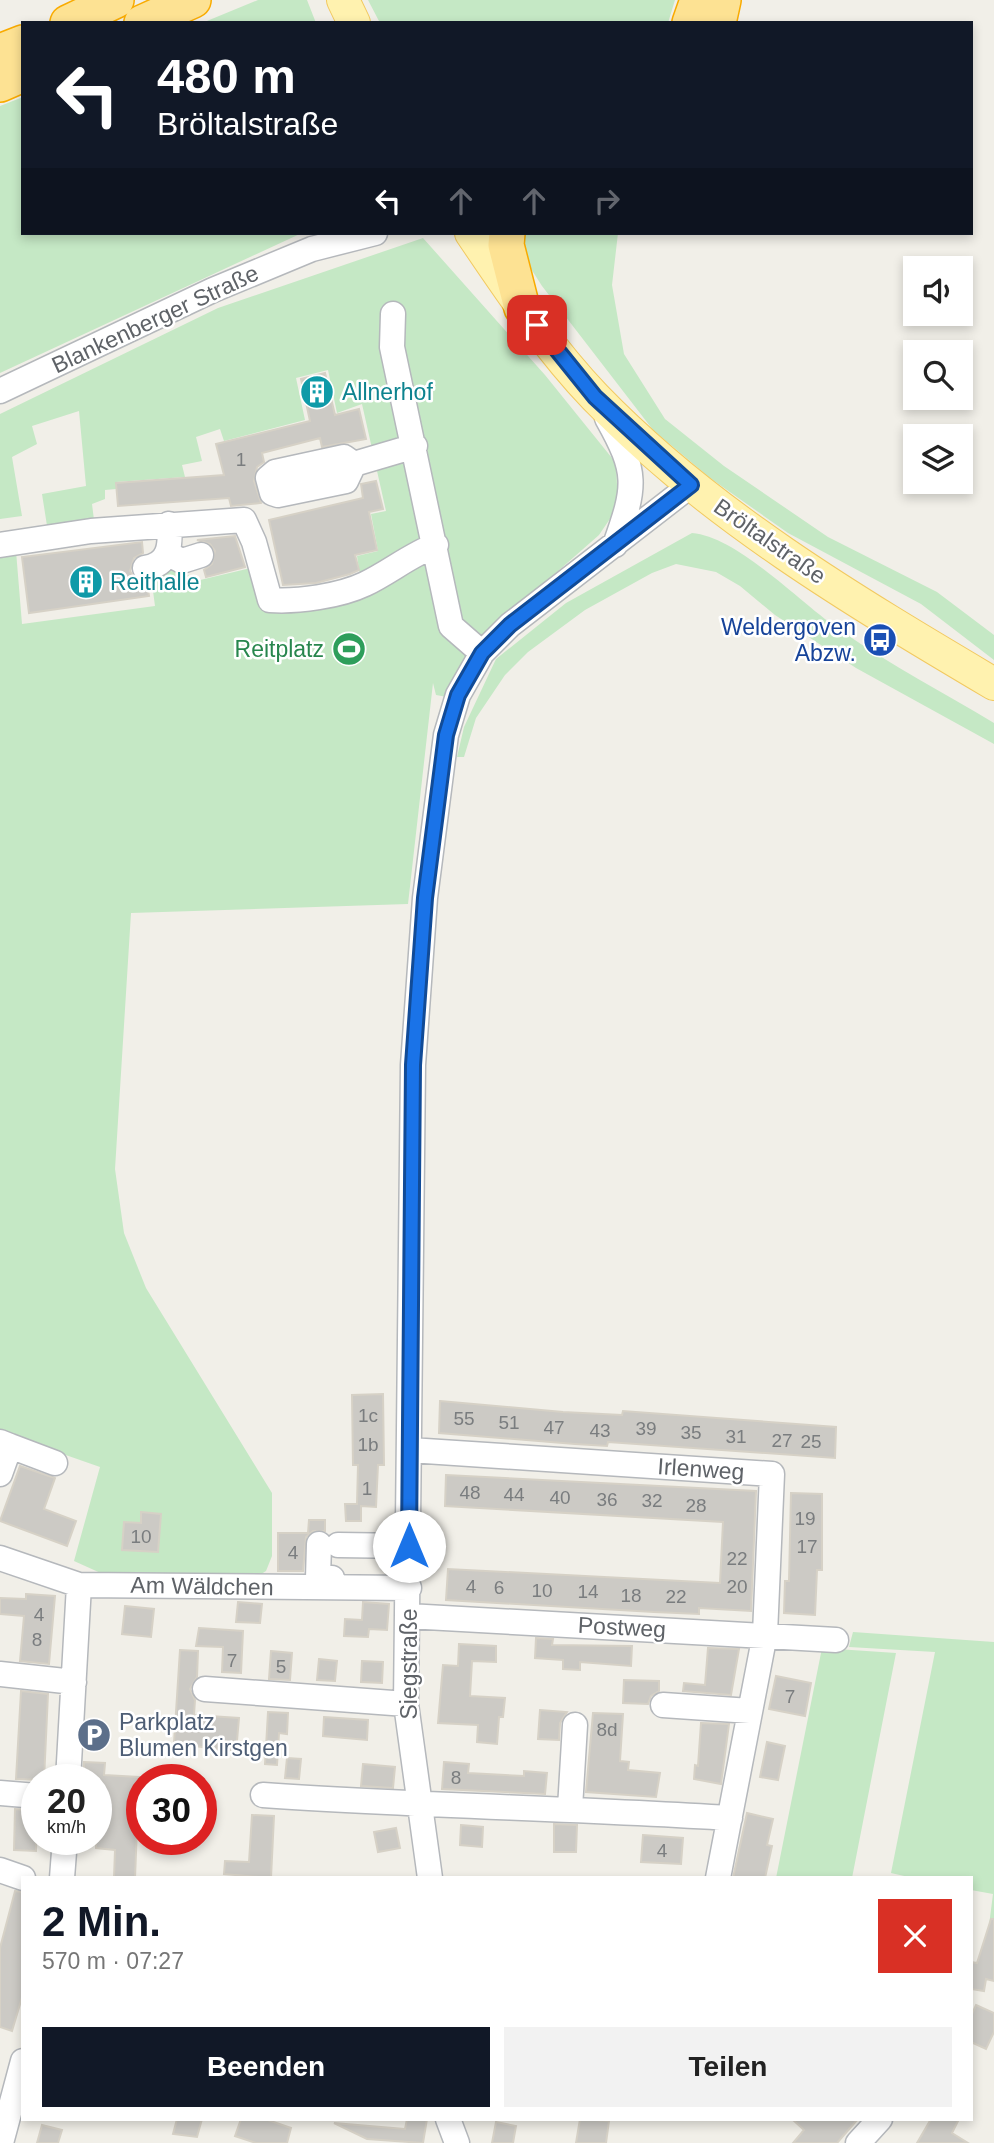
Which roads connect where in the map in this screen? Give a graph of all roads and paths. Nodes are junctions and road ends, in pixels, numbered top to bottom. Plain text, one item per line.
1 (116, 0) edge
2 (193, 0) edge
3 (343, 0) edge
4 (698, 0) edge
5 (723, 0) edge
6 (72, 21) edge
7 (146, 21) edge
8 (353, 21) edge
9 (691, 21) edge
10 (718, 21) edge
11 (21, 44) edge
12 (0, 52) edge
13 (21, 75) edge
14 (0, 84) edge
15 (332, 235) edge
16 (367, 235) edge
17 (472, 235) edge
18 (507, 235) edge
19 (312, 249) junction
20 (522, 308) junction
21 (393, 314) dead end
22 (0, 391) edge
23 (595, 397) junction
24 (415, 446) junction
25 (354, 464) dead end
26 (691, 485) junction
27 (169, 524) junction
28 (0, 545) edge
29 (436, 545) junction
30 (615, 545) junction
31 (168, 554) junction
32 (201, 555) dead end
33 (145, 568) dead end
34 (482, 653) junction
35 (994, 684) edge
36 (5, 1444) edge
37 (410, 1450) junction
38 (55, 1463) dead end
39 (0, 1474) edge
40 (409, 1546) junction
41 (0, 1558) edge
42 (79, 1585) junction
43 (331, 1587) junction
44 (409, 1588) junction
45 (408, 1616) junction
46 (765, 1634) junction
47 (836, 1640) dead end
48 (0, 1674) edge
49 (74, 1682) junction
50 (205, 1689) dead end
51 (406, 1704) junction
52 (663, 1704) dead end
53 (750, 1712) junction
54 (575, 1725) dead end
55 (69, 1764) edge
56 (0, 1793) edge
57 (21, 1795) edge
58 (264, 1795) dead end
59 (418, 1806) junction
60 (570, 1808) junction
61 (730, 1818) junction
62 (64, 1855) edge
63 (0, 1870) edge
64 (62, 1876) edge
65 (430, 1876) edge
66 (718, 1876) edge
67 (21, 1877) edge
68 (21, 2069) edge
69 (449, 2121) edge
70 (878, 2121) edge
71 (1, 2143) edge
72 (456, 2143) edge
73 (858, 2143) edge

1 - 6 highway
2 - 7 highway
3 - 8 main road
4 - 9 highway
5 - 10 highway
11 - 12 highway
13 - 14 highway
15 - 19 street, Blankenberger Straße
16 - 19 street, Blankenberger Straße
17 - 20 main road, Bröltalstraße
18 - 20 highway
19 - 22 street, Blankenberger Straße
20 - 23 main road, Bröltalstraße
21 - 24 street
23 - 26 main road, Bröltalstraße
23 - 30 street
24 - 25 street
24 - 29 street
26 - 30 street, Siegstraße
26 - 35 main road, Bröltalstraße
27 - 28 street
27 - 29 street
27 - 31 street
29 - 34 street
30 - 34 street, Siegstraße
31 - 32 street
31 - 33 street
34 - 37 street, Siegstraße
36 - 38 street
36 - 39 street
37 - 40 street, Siegstraße
37 - 46 street, Irlenweg
40 - 43 street
40 - 44 street, Siegstraße
41 - 42 street, Am Wäldchen
42 - 43 street, Am Wäldchen
42 - 49 street
43 - 44 street, Am Wäldchen
44 - 45 street, Siegstraße
45 - 46 street, Postweg
45 - 51 street, Siegstraße
46 - 47 street, Postweg
46 - 53 street, Irlenweg
48 - 49 street
49 - 55 street
50 - 51 street
51 - 59 street, Siegstraße
52 - 53 street
53 - 61 street, Irlenweg
54 - 60 street
56 - 57 street
58 - 59 street
59 - 60 street
59 - 65 street, Siegstraße
60 - 61 street
61 - 66 street, Irlenweg
62 - 64 street
63 - 67 street
68 - 71 street
69 - 72 street
70 - 73 street

